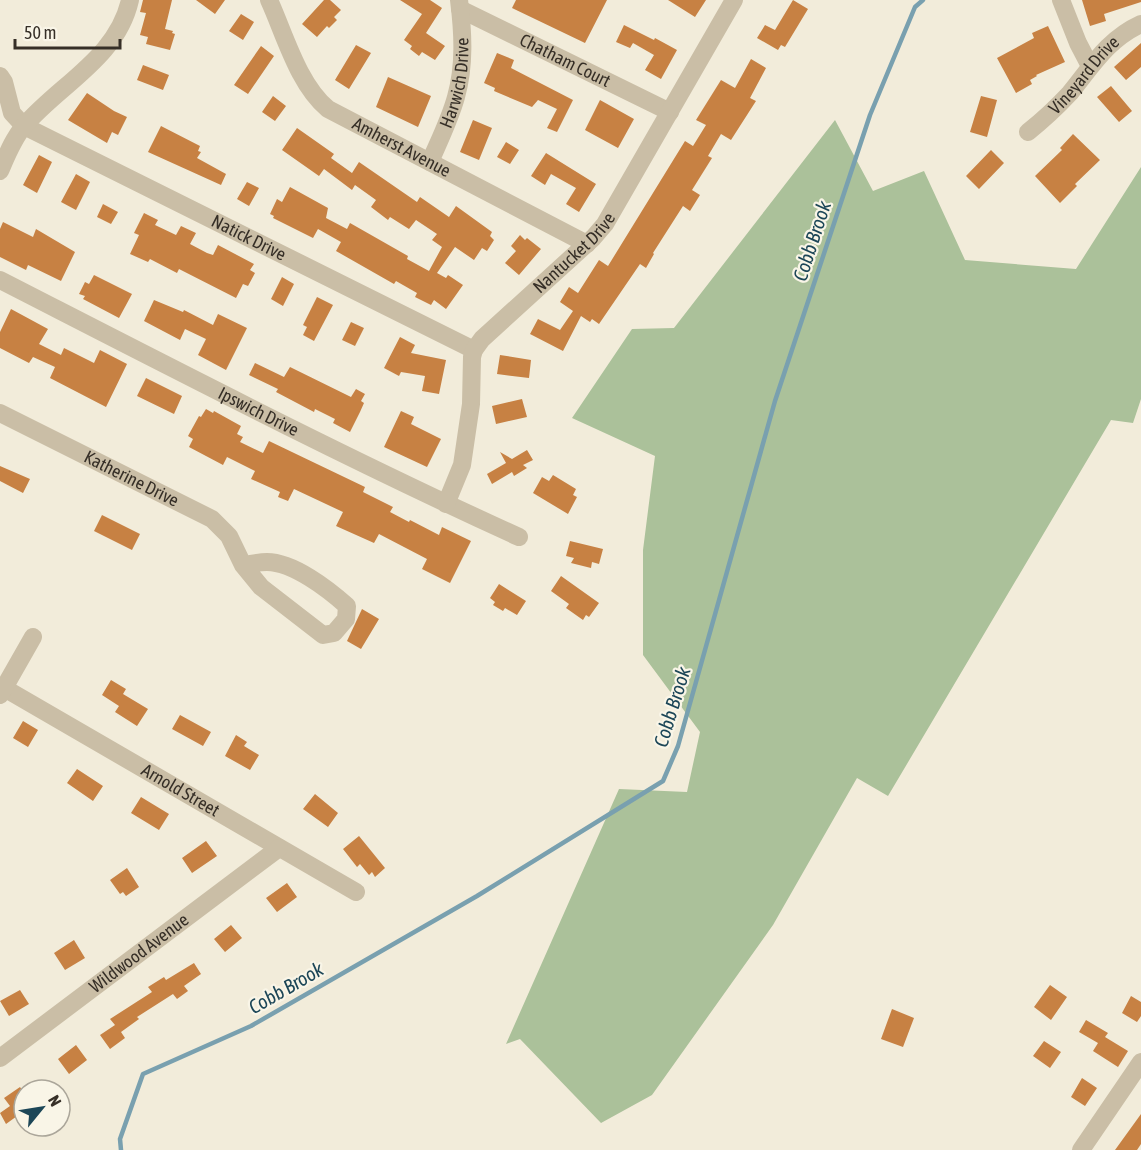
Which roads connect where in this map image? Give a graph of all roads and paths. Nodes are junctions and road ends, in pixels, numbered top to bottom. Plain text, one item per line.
1 (130, 0) edge
2 (269, 0) edge
3 (734, 0) edge
4 (1061, 0) edge
5 (459, 4) edge
6 (1141, 24) edge
7 (1090, 66) junction
8 (0, 76) edge
9 (670, 112) junction
10 (24, 126) junction
11 (1028, 132) dead end
12 (430, 162) junction
13 (0, 171) edge
14 (586, 244) junction
15 (0, 280) edge
16 (474, 350) junction
17 (0, 413) edge
18 (446, 504) junction
19 (519, 537) dead end
20 (243, 565) junction
21 (33, 637) dead end
22 (2, 692) edge
23 (279, 848) junction
24 (356, 892) dead end
25 (0, 1056) edge
26 (1141, 1062) edge
27 (1081, 1150) edge

1 - 10 street
2 - 12 street, Amherst Avenue
3 - 9 street, Nantucket Drive
4 - 7 street
5 - 9 street, Chatham Court
5 - 12 street, Harwich Drive
6 - 7 street, Vineyard Drive
7 - 11 street, Vineyard Drive
8 - 10 street
9 - 14 street, Nantucket Drive
10 - 13 street
10 - 16 street, Natick Drive
12 - 14 street, Amherst Avenue
14 - 16 street, Nantucket Drive
15 - 18 street, Ipswich Drive
16 - 18 street
17 - 20 street, Katherine Drive
18 - 19 street, Ipswich Drive
20 - 20 street, Katherine Drive
21 - 22 street
22 - 23 street, Arnold Street
23 - 24 street, Arnold Street
23 - 25 street, Wildwood Avenue
26 - 27 street

